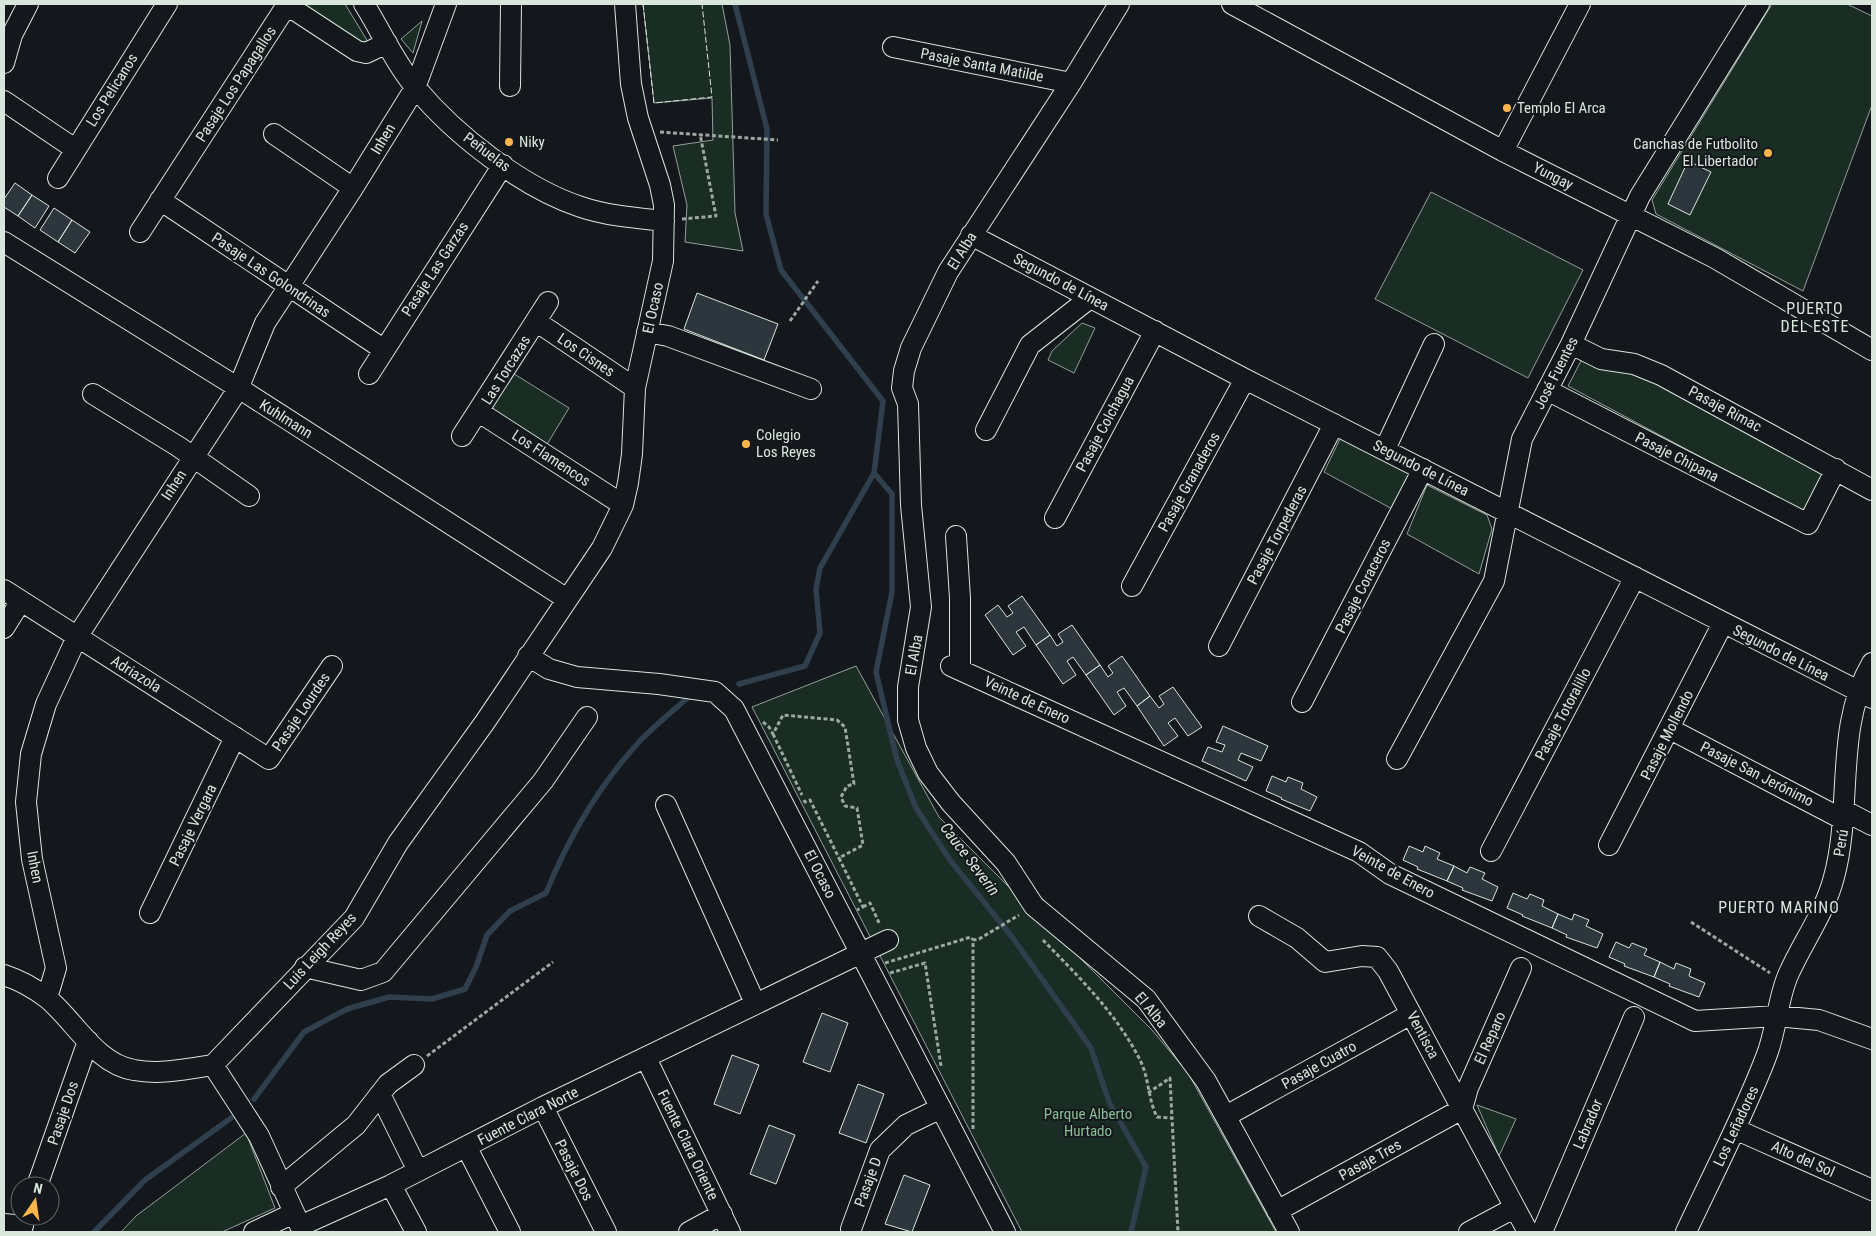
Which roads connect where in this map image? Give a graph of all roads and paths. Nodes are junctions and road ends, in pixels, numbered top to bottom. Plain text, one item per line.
1 (28, 4) edge
2 (167, 4) edge
3 (364, 4) edge
4 (446, 4) edge
5 (511, 4) edge
6 (625, 4) edge
7 (1119, 4) edge
8 (1232, 4) edge
9 (1580, 4) edge
10 (1759, 4) edge
11 (388, 43) junction
12 (893, 47) dead end
13 (4, 63) edge
14 (1071, 83) junction
15 (510, 86) dead end
16 (415, 88) junction
17 (4, 102) edge
18 (642, 130) junction
19 (274, 134) dead end
20 (700, 134) junction
21 (778, 140) dead end
22 (75, 148) junction
23 (1503, 151) junction
24 (502, 165) junction
25 (58, 178) dead end
26 (353, 188) junction
27 (160, 200) junction
28 (1631, 217) junction
29 (664, 221) junction
30 (140, 232) dead end
31 (971, 235) junction
32 (4, 242) edge
33 (818, 281) dead end
34 (288, 286) junction
35 (1090, 298) junction
36 (548, 302) dead end
37 (790, 321) dead end
38 (537, 322) junction
39 (1155, 331) junction
40 (647, 332) junction
41 (1434, 344) dead end
42 (1571, 344) junction
43 (383, 349) junction
44 (1872, 350) edge
45 (370, 374) dead end
46 (1245, 379) junction
47 (635, 388) junction
48 (238, 389) junction
49 (811, 389) dead end
50 (1547, 390) junction
51 (93, 394) dead end
52 (479, 412) junction
53 (1334, 424) junction
54 (986, 430) dead end
55 (462, 436) dead end
56 (1385, 448) junction
57 (192, 457) junction
58 (1423, 469) junction
59 (1836, 469) junction
60 (1872, 490) edge
61 (249, 496) dead end
62 (622, 504) junction
63 (1507, 511) junction
64 (1055, 518) dead end
65 (956, 536) dead end
66 (1635, 577) junction
67 (1132, 586) dead end
68 (4, 590) edge
69 (567, 599) junction
70 (21, 600) junction
71 (1723, 623) junction
72 (4, 628) edge
73 (77, 637) junction
74 (1219, 646) dead end
75 (528, 656) junction
76 (1872, 663) edge
77 (332, 666) dead end
78 (1866, 695) edge
79 (1302, 702) dead end
80 (587, 717) dead end
81 (743, 725) junction
82 (1670, 729) junction
83 (773, 734) junction
84 (235, 737) junction
85 (269, 759) joint
86 (1397, 759) dead end
87 (666, 805) dead end
88 (1845, 815) junction
89 (1872, 825) edge
90 (1609, 845) dead end
91 (1491, 851) dead end
92 (839, 858) junction
93 (150, 913) dead end
94 (1026, 914) junction
95 (1260, 916) dead end
96 (843, 919) junction
97 (1691, 922) dead end
98 (1038, 935) dead end
99 (888, 940) dead end
100 (973, 940) junction
101 (860, 952) junction
102 (553, 962) dead end
103 (305, 967) junction
104 (1522, 968) dead end
105 (4, 975) edge
106 (1785, 983) junction
107 (47, 998) junction
108 (755, 1003) junction
109 (1411, 1014) junction
110 (1777, 1016) junction
111 (1634, 1017) dead end
112 (1872, 1039) edge
113 (88, 1041) junction
114 (646, 1058) junction
115 (213, 1065) junction
116 (414, 1065) joint
117 (942, 1073) dead end
118 (380, 1094) junction
119 (1148, 1094) junction
120 (542, 1107) junction
121 (941, 1108) junction
122 (1462, 1110) junction
123 (1226, 1116) junction
124 (1172, 1118) junction
125 (969, 1122) dead end
126 (1735, 1129) junction
127 (965, 1135) junction
128 (467, 1148) junction
129 (418, 1171) junction
130 (41, 1176) edge
131 (391, 1185) junction
132 (282, 1187) junction
133 (1872, 1190) edge
134 (1514, 1208) junction
135 (1277, 1211) junction
136 (726, 1223) edge
137 (299, 1224) edge
138 (851, 1229) dead end
139 (254, 1232) edge
140 (416, 1232) edge
141 (510, 1232) edge
142 (606, 1232) edge
143 (689, 1232) edge
144 (1004, 1232) edge
145 (1178, 1232) edge
146 (1289, 1232) edge
147 (1469, 1232) edge
148 (1528, 1232) edge
149 (1542, 1232) edge
150 (1686, 1232) edge

1 - 13 street
2 - 22 street, Los Pelicanos
3 - 11 street, Peñuelas
4 - 16 street, Inhen
5 - 15 street
6 - 18 street, El Ocaso
7 - 14 street, El Alba
8 - 23 street, Yungay
9 - 23 street
10 - 28 street, José Fuentes
11 - 16 street, Peñuelas
11 - 27 street, Pasaje Los Papagallos
12 - 14 street, Pasaje Santa Matilde
14 - 31 street, El Alba
16 - 24 street, Peñuelas
16 - 26 street, Inhen
17 - 22 street
18 - 20 path
18 - 29 street, El Ocaso
19 - 26 street
20 - 21 path
20 - 29 path
22 - 25 street, Los Pelicanos
23 - 28 street, Yungay
24 - 29 street, Peñuelas
24 - 43 street, Pasaje Las Garzas
26 - 34 street, Inhen
27 - 30 street, Pasaje Los Papagallos
27 - 34 street, Pasaje Las Golondrinas
28 - 42 street, José Fuentes
28 - 44 street, Yungay
29 - 40 street, El Ocaso
31 - 35 street, Segundo de Línea
31 - 94 street, El Alba
32 - 48 street, Kuhlmann
33 - 37 path
34 - 43 street, Pasaje Las Golondrinas
34 - 48 street, Inhen
35 - 39 street, Segundo de Línea
35 - 54 street
36 - 38 street, Las Torcazas
38 - 47 street, Los Cisnes
38 - 52 street, Las Torcazas
39 - 46 street, Segundo de Línea
39 - 64 street, Pasaje Colchagua
40 - 47 street, El Ocaso
40 - 49 street
41 - 56 street
42 - 50 street, José Fuentes
42 - 59 street, Pasaje Rimac
43 - 45 street, Pasaje Las Garzas
46 - 53 street, Segundo de Línea
46 - 67 street, Pasaje Granaderos
47 - 62 street, El Ocaso
48 - 57 street, Inhen
48 - 69 street, Kuhlmann
50 - 59 street, Pasaje Chipana
50 - 63 street, José Fuentes
51 - 57 street
52 - 55 street, Las Torcazas
52 - 62 street, Los Flamencos
53 - 56 street, Segundo de Línea
53 - 74 street, Pasaje Torpederas
56 - 58 street, Segundo de Línea
57 - 61 street
57 - 73 street, Inhen
58 - 63 street, Segundo de Línea
58 - 79 street, Pasaje Coraceros
59 - 60 street, Pasaje Rimac
62 - 69 street, El Ocaso
63 - 66 street, Segundo de Línea
63 - 86 street, José Fuentes
65 - 110 street, Veinte de Enero
66 - 71 street, Segundo de Línea
66 - 91 street, Pasaje Totoralillo
68 - 70 street, Adriazola
69 - 75 street, Luis Leigh Reyes
70 - 72 street
70 - 73 street, Adriazola
71 - 78 street, Segundo de Línea
71 - 82 street, Pasaje Mollendo
73 - 84 street, Adriazola
73 - 107 street, Inhen
75 - 81 street, El Ocaso
75 - 103 street, Luis Leigh Reyes
76 - 78 street, Perú
77 - 85 street, Pasaje Lourdes
78 - 88 street, Perú
80 - 103 street
81 - 83 path
81 - 96 street, El Ocaso
82 - 88 street, Pasaje San Jerónimo
82 - 90 street, Pasaje Mollendo
83 - 92 path
83 - 92 path
84 - 85 street, Adriazola
84 - 93 street, Pasaje Vergara
87 - 108 street
88 - 89 street, Pasaje San Jerónimo
88 - 106 street, Perú
92 - 96 path
94 - 100 path
94 - 123 street, El Alba
95 - 109 street, Ventisca
96 - 101 street, El Ocaso
97 - 106 path
98 - 119 path
99 - 101 street, Fuente Clara Norte
100 - 117 path
100 - 127 path
101 - 108 street, Fuente Clara Norte
101 - 121 street, El Ocaso
102 - 116 path
103 - 115 street, Luis Leigh Reyes
104 - 122 street, El Reparo
105 - 107 street
106 - 110 street, Perú
107 - 113 street
108 - 114 street, Fuente Clara Norte
109 - 122 street, Ventisca
109 - 123 street, Pasaje Cuatro
110 - 112 street, Veinte de Enero
110 - 126 street, Los Leñadores
111 - 149 street, Labrador
113 - 115 street
113 - 130 street, Pasaje Dos
114 - 120 street, Fuente Clara Norte
114 - 136 street, Fuente Clara Oriente
115 - 132 street
116 - 118 street
118 - 129 street
118 - 132 street
119 - 124 path
119 - 124 path
120 - 128 street, Fuente Clara Norte
120 - 142 street, Pasaje Dos
121 - 127 street, El Ocaso
121 - 138 street, Pasaje D
122 - 134 street, Ventisca
122 - 135 street, Pasaje Tres
123 - 135 street, El Alba
124 - 145 path
125 - 127 path
126 - 133 street, Alto del Sol
126 - 150 street, Los Leñadores
127 - 144 street, El Ocaso
128 - 129 street, Fuente Clara Norte
128 - 141 street
129 - 131 street, Fuente Clara Norte
131 - 137 street, Fuente Clara Norte
131 - 140 street
132 - 137 street
134 - 147 street
134 - 148 street, Ventisca
135 - 146 street, El Alba
136 - 143 street
137 - 139 street, Fuente Clara Norte

